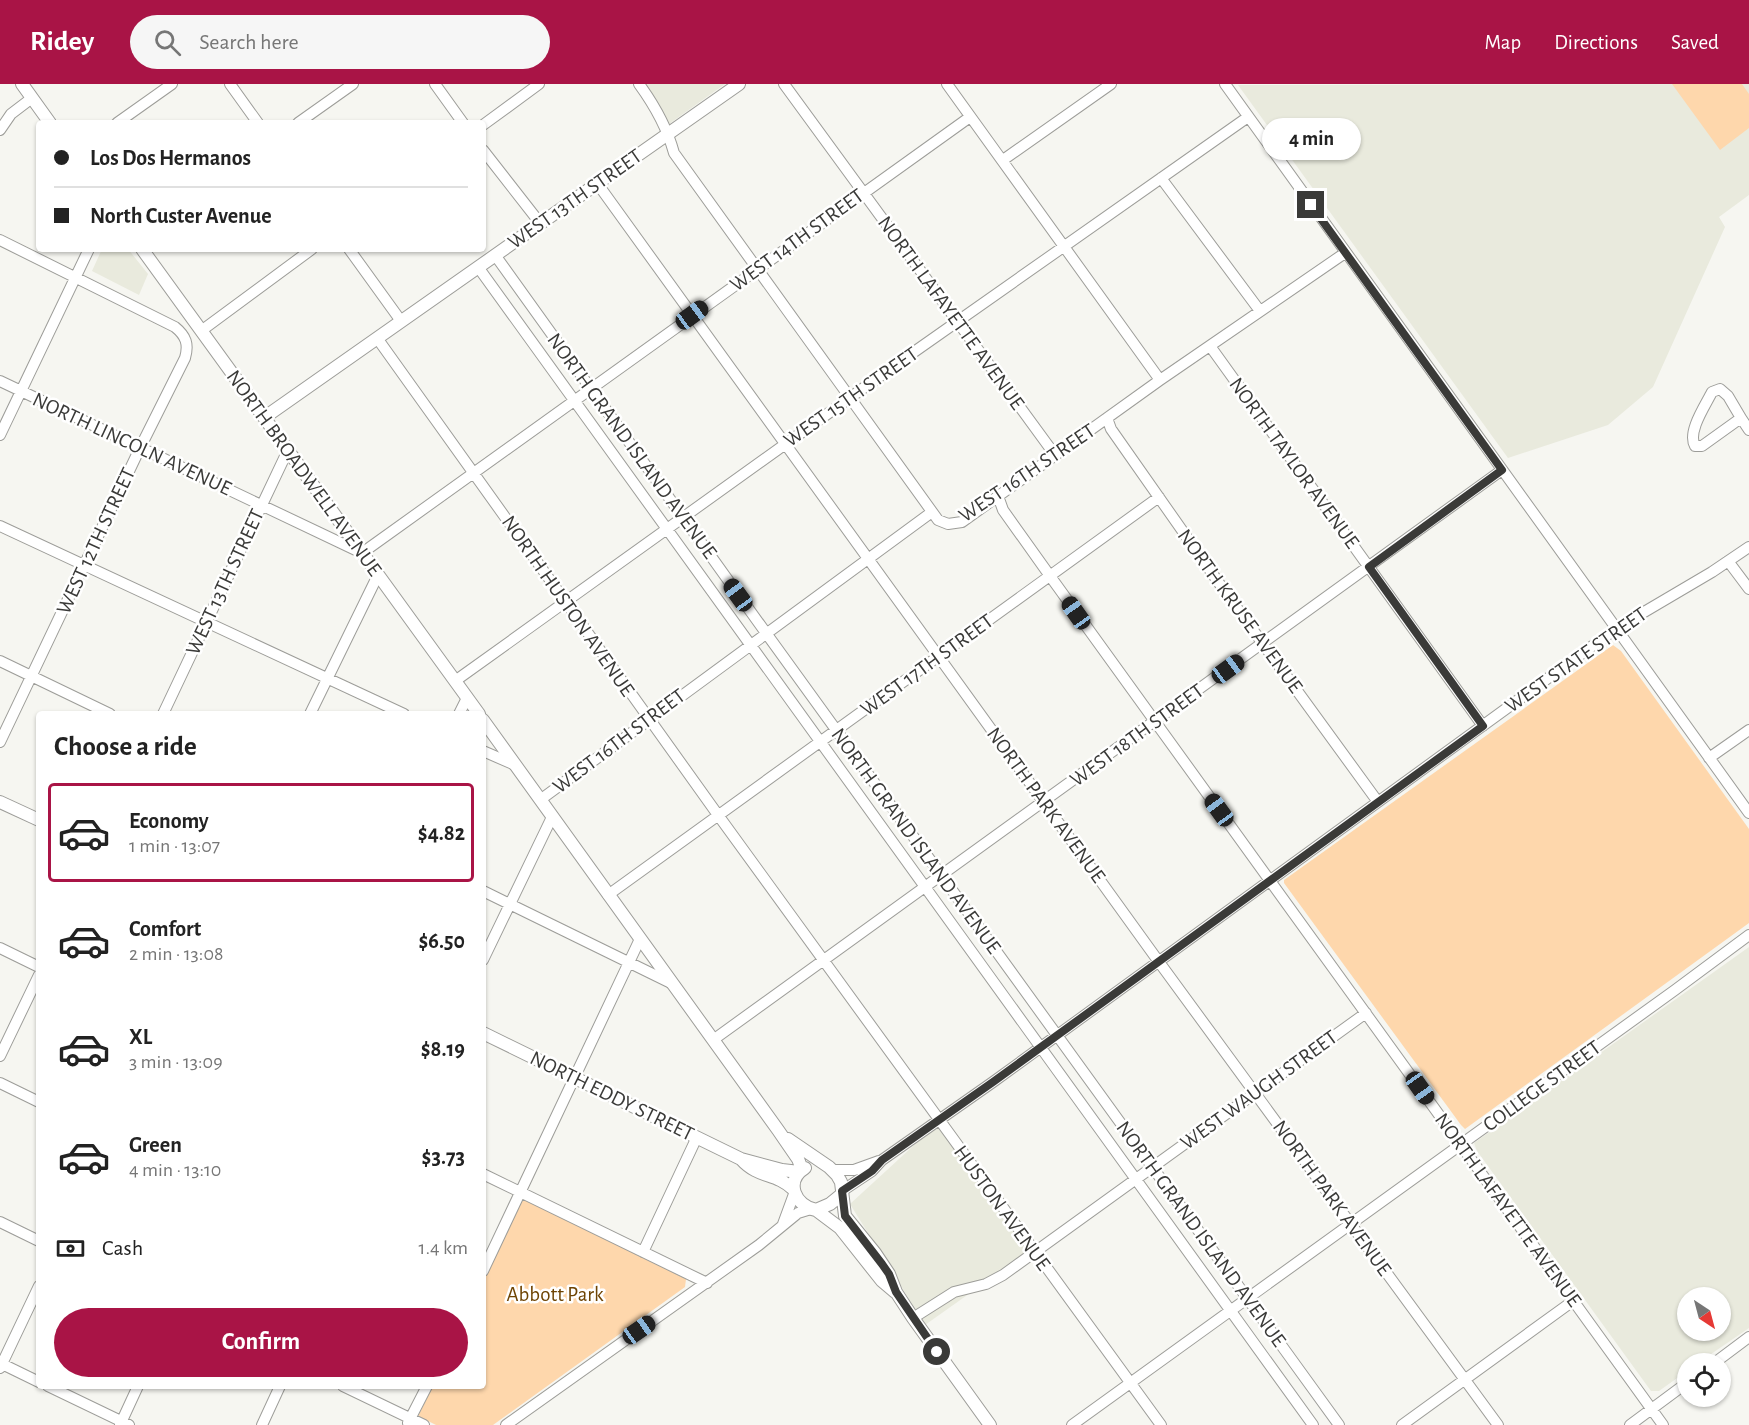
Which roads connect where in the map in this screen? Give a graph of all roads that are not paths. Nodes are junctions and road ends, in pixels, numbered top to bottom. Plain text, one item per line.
1 (22, 84) edge
2 (172, 84) edge
3 (230, 84) edge
4 (353, 84) edge
5 (435, 84) edge
6 (539, 84) edge
7 (639, 84) edge
8 (739, 84) edge
9 (784, 84) edge
10 (947, 84) edge
11 (1111, 84) edge
12 (1225, 84) edge
13 (32, 98) junction
14 (970, 117) junction
15 (1248, 117) junction
16 (48, 120) edge
17 (121, 120) edge
18 (256, 120) edge
19 (302, 120) edge
20 (461, 120) edge
21 (486, 123) edge
22 (0, 130) edge
23 (668, 133) junction
24 (486, 154) edge
25 (1003, 160) junction
26 (1161, 178) junction
27 (597, 183) junction
28 (864, 193) junction
29 (540, 223) junction
30 (0, 240) edge
31 (1065, 246) junction
32 (88, 252) edge
33 (144, 252) edge
34 (308, 252) edge
35 (351, 252) edge
36 (1345, 253) junction
37 (495, 255) junction
38 (478, 267) junction
39 (757, 268) junction
40 (76, 276) junction
41 (1260, 311) junction
42 (692, 315) junction
43 (401, 321) junction
44 (957, 321) junction
45 (201, 331) junction
46 (377, 338) junction
47 (1210, 345) junction
48 (1160, 380) junction
49 (0, 381) edge
50 (591, 388) junction
51 (21, 391) junction
52 (850, 398) junction
53 (574, 401) junction
54 (265, 417) junction
55 (1107, 418) junction
56 (1741, 418) junction
57 (1749, 430) edge
58 (0, 435) edge
59 (785, 444) junction
60 (140, 448) junction
61 (288, 450) junction
62 (1055, 455) junction
63 (1502, 470) junction
64 (474, 473) junction
65 (998, 496) junction
66 (1159, 497) junction
67 (262, 505) junction
68 (932, 512) junction
69 (682, 517) junction
70 (0, 526) edge
71 (667, 529) junction
72 (1749, 546) edge
73 (362, 553) junction
74 (868, 559) junction
75 (1728, 561) junction
76 (85, 564) junction
77 (1369, 567) junction
78 (378, 575) junction
79 (1050, 576) junction
80 (1749, 589) edge
81 (565, 601) junction
82 (207, 621) junction
83 (1617, 628) junction
84 (766, 633) junction
85 (1263, 644) junction
86 (750, 645) junction
87 (939, 657) junction
88 (0, 661) edge
89 (32, 676) junction
90 (328, 678) junction
91 (455, 681) junction
92 (467, 698) junction
93 (104, 711) edge
94 (164, 711) edge
95 (312, 711) edge
96 (398, 711) edge
97 (460, 711) edge
98 (477, 711) edge
99 (649, 719) junction
100 (1155, 722) junction
101 (486, 724) edge
102 (1483, 726) junction
103 (836, 730) junction
104 (1749, 730) edge
105 (0, 742) edge
106 (821, 742) junction
107 (486, 752) edge
108 (1709, 758) junction
109 (515, 765) junction
110 (540, 800) junction
111 (0, 802) edge
112 (1044, 802) junction
113 (1378, 802) junction
114 (1749, 813) edge
115 (718, 815) junction
116 (552, 817) junction
117 (36, 819) edge
118 (942, 876) junction
119 (1271, 880) junction
120 (926, 887) junction
121 (486, 892) edge
122 (608, 895) junction
123 (511, 903) junction
124 (1749, 935) edge
125 (640, 939) junction
126 (0, 948) edge
127 (486, 954) edge
128 (824, 961) junction
129 (629, 962) junction
130 (1159, 962) junction
131 (36, 966) edge
132 (36, 981) edge
133 (673, 984) junction
134 (1366, 1012) junction
135 (486, 1034) edge
136 (1057, 1036) junction
137 (713, 1040) junction
138 (1040, 1048) junction
139 (0, 1056) edge
140 (574, 1077) junction
141 (0, 1083) edge
142 (1255, 1093) junction
143 (36, 1101) edge
144 (939, 1120) junction
145 (778, 1130) junction
146 (697, 1137) junction
147 (1460, 1144) junction
148 (741, 1159) junction
149 (882, 1160) junction
150 (1152, 1167) junction
151 (829, 1168) junction
152 (800, 1170) junction
153 (486, 1175) edge
154 (1135, 1180) junction
155 (794, 1191) junction
156 (520, 1192) junction
157 (842, 1193) junction
158 (814, 1210) junction
159 (0, 1222) edge
160 (1350, 1223) junction
161 (783, 1224) junction
162 (36, 1240) edge
163 (642, 1252) junction
164 (1035, 1252) junction
165 (486, 1265) edge
166 (707, 1282) junction
167 (36, 1292) edge
168 (896, 1292) junction
169 (1247, 1298) junction
170 (1573, 1300) junction
171 (1231, 1310) junction
172 (913, 1318) junction
173 (1749, 1337) edge
174 (1728, 1353) edge
175 (1, 1365) edge
176 (1465, 1379) junction
177 (36, 1381) edge
178 (1130, 1383) junction
179 (54, 1389) edge
180 (137, 1389) edge
181 (279, 1389) edge
182 (348, 1389) edge
183 (426, 1389) edge
184 (1677, 1390) edge
185 (1652, 1409) junction
186 (409, 1422) edge
187 (124, 1424) edge
188 (262, 1425) edge
189 (424, 1425) edge
190 (506, 1425) edge
191 (990, 1425) edge
192 (1071, 1425) edge
193 (1161, 1425) edge
194 (1313, 1425) edge
195 (1339, 1425) edge
196 (1402, 1425) edge
197 (1498, 1425) edge
198 (1630, 1425) edge
199 (1663, 1425) edge

1 - 13 main road
2 - 17 street
3 - 18 street
4 - 19 street
5 - 20 street
6 - 21 street
7 - 23 street
8 - 23 main road, WEST 13TH STREET
9 - 28 street, NORTH LAFAYETTE AVENUE
10 - 14 street
11 - 25 street
12 - 15 street
13 - 16 main road
13 - 22 street
14 - 25 street
14 - 28 street, WEST 14TH STREET
15 - 26 street, WEST 15TH STREET
15 - 36 street
23 - 27 main road, WEST 13TH STREET
23 - 39 street
24 - 29 street
25 - 31 street
26 - 31 street, WEST 15TH STREET
26 - 41 street
27 - 29 main road, WEST 13TH STREET
27 - 42 street, NORTH PARK AVENUE
28 - 39 street, WEST 14TH STREET
28 - 44 street, NORTH LAFAYETTE AVENUE
29 - 37 main road, WEST 13TH STREET
30 - 40 street
31 - 44 street, WEST 15TH STREET
31 - 48 street
32 - 40 street
33 - 45 main road, NORTH BROADWELL AVENUE
34 - 45 street
35 - 43 street
36 - 41 street, WEST 16TH STREET
36 - 63 street
37 - 38 main road, WEST 13TH STREET
37 - 50 street, NORTH GRAND ISLAND AVENUE
38 - 43 main road, WEST 13TH STREET
38 - 53 street, NORTH GRAND ISLAND AVENUE
39 - 42 street, WEST 14TH STREET
39 - 52 street
40 - 51 street
40 - 60 street, WEST 12TH STREET
41 - 47 street, WEST 16TH STREET
42 - 50 street, WEST 14TH STREET
42 - 59 street, NORTH PARK AVENUE
43 - 46 main road, WEST 13TH STREET
44 - 52 street, WEST 15TH STREET
44 - 62 street, NORTH LAFAYETTE AVENUE
45 - 54 main road, NORTH BROADWELL AVENUE
46 - 54 main road, WEST 13TH STREET
46 - 64 street, NORTH HUSTON AVENUE
47 - 48 street, WEST 16TH STREET
47 - 77 street, NORTH TAYLOR AVENUE
48 - 55 street, WEST 16TH STREET
49 - 51 street, NORTH LINCOLN AVENUE
50 - 53 street, WEST 14TH STREET
50 - 69 street, NORTH GRAND ISLAND AVENUE
51 - 58 street
51 - 60 street, NORTH LINCOLN AVENUE
52 - 59 street, WEST 15TH STREET
52 - 68 street
53 - 64 street, WEST 14TH STREET
53 - 71 street, NORTH GRAND ISLAND AVENUE
54 - 61 main road, NORTH BROADWELL AVENUE
55 - 62 street, WEST 16TH STREET
55 - 66 street, NORTH KRUSE AVENUE
56 - 56 street
56 - 57 street
59 - 69 street, WEST 15TH STREET
59 - 74 street, NORTH PARK AVENUE
60 - 67 street, NORTH LINCOLN AVENUE
60 - 76 street, WEST 12TH STREET
61 - 67 street, WEST 13TH STREET
61 - 73 main road, NORTH BROADWELL AVENUE
62 - 65 street, WEST 16TH STREET
63 - 77 street, WEST 18TH STREET
63 - 83 street
64 - 73 street, WEST 14TH STREET
64 - 81 street, NORTH HUSTON AVENUE
65 - 68 street, WEST 16TH STREET
65 - 79 street, NORTH LAFAYETTE AVENUE
66 - 79 street, WEST 17TH STREET
66 - 85 street, NORTH KRUSE AVENUE
67 - 73 street, NORTH LINCOLN AVENUE
67 - 82 street, WEST 13TH STREET
68 - 74 street, WEST 16TH STREET
69 - 71 street, WEST 15TH STREET
69 - 84 street, NORTH GRAND ISLAND AVENUE
70 - 76 street
71 - 81 street, WEST 15TH STREET
71 - 86 street, NORTH GRAND ISLAND AVENUE
72 - 75 street, WEST STATE STREET
73 - 78 main road, NORTH BROADWELL AVENUE
74 - 84 street, WEST 16TH STREET
74 - 87 street, NORTH PARK AVENUE
75 - 80 street
75 - 83 street, WEST STATE STREET
76 - 82 street
76 - 89 street, WEST 12TH STREET
77 - 85 street, WEST 18TH STREET
77 - 102 street, NORTH TAYLOR AVENUE
78 - 90 street
78 - 91 main road, NORTH BROADWELL AVENUE
79 - 87 street, WEST 17TH STREET
79 - 100 street, NORTH LAFAYETTE AVENUE
81 - 91 street, WEST 15TH STREET
81 - 99 street, NORTH HUSTON AVENUE
82 - 90 street
82 - 94 street, WEST 13TH STREET
83 - 102 street, WEST STATE STREET
83 - 108 street
84 - 86 street, WEST 16TH STREET
84 - 103 street, NORTH GRAND ISLAND AVENUE
85 - 100 street, WEST 18TH STREET
85 - 113 street, NORTH KRUSE AVENUE
86 - 99 street, WEST 16TH STREET
86 - 106 street, NORTH GRAND ISLAND AVENUE
87 - 103 street, WEST 17TH STREET
87 - 112 street, NORTH PARK AVENUE
88 - 89 street
89 - 93 street
89 - 105 street, WEST 12TH STREET
90 - 95 street
90 - 96 street
91 - 92 main road, NORTH BROADWELL AVENUE
92 - 97 street
92 - 98 main road, NORTH BROADWELL AVENUE
99 - 110 street, WEST 16TH STREET
99 - 115 street, NORTH HUSTON AVENUE
100 - 112 street, WEST 18TH STREET
100 - 119 street, NORTH LAFAYETTE AVENUE
101 - 109 main road
102 - 113 street, WEST STATE STREET
103 - 106 street, WEST 17TH STREET
103 - 118 street, NORTH GRAND ISLAND AVENUE
104 - 108 street
106 - 115 street, WEST 17TH STREET
106 - 120 street, NORTH GRAND ISLAND AVENUE
107 - 109 street
108 - 114 street
109 - 110 main road
110 - 116 main road
111 - 117 main road
112 - 118 street, WEST 18TH STREET
112 - 130 street, NORTH PARK AVENUE
113 - 119 street, WEST STATE STREET
115 - 122 street, WEST 17TH STREET
115 - 128 street, NORTH HUSTON AVENUE
116 - 122 main road
116 - 123 street, WEST 16TH STREET
118 - 120 street, WEST 18TH STREET
118 - 136 street, NORTH GRAND ISLAND AVENUE
119 - 130 street, WEST STATE STREET
119 - 134 street, NORTH LAFAYETTE AVENUE
120 - 128 street, WEST 18TH STREET
120 - 138 street, NORTH GRAND ISLAND AVENUE
121 - 123 street
122 - 125 main road
123 - 127 street, WEST 16TH STREET
123 - 129 street
124 - 147 street, COLLEGE STREET
125 - 129 street
125 - 133 main road
126 - 131 street
128 - 137 street, WEST 18TH STREET
128 - 144 street, HUSTON AVENUE
129 - 133 street
129 - 140 street
130 - 136 street, WEST STATE STREET
130 - 142 street, NORTH PARK AVENUE
132 - 139 street
133 - 137 main road
134 - 142 street, WEST WAUGH STREET
134 - 147 street, NORTH LAFAYETTE AVENUE
135 - 140 main road, NORTH EDDY STREET
136 - 138 street, WEST STATE STREET
136 - 150 street, NORTH GRAND ISLAND AVENUE
137 - 145 main road
138 - 144 street, WEST STATE STREET
138 - 154 street, NORTH GRAND ISLAND AVENUE
140 - 146 main road, NORTH EDDY STREET
140 - 156 street
141 - 143 street
142 - 150 street, WEST WAUGH STREET
142 - 160 street, NORTH PARK AVENUE
144 - 149 street, WEST STATE STREET
144 - 164 street, HUSTON AVENUE
145 - 151 main road
145 - 152 main road
146 - 148 main road, NORTH EDDY STREET
146 - 163 street
147 - 160 street, COLLEGE STREET
147 - 170 street, NORTH LAFAYETTE AVENUE
148 - 152 main road, NORTH EDDY STREET
148 - 155 main road, NORTH EDDY STREET
149 - 151 street, WEST STATE STREET
149 - 157 street, WEST STATE STREET
150 - 154 street, WEST WAUGH STREET
150 - 169 street, NORTH GRAND ISLAND AVENUE
151 - 152 main road
151 - 157 main road
152 - 155 main road
153 - 156 street
154 - 164 street, WEST WAUGH STREET
154 - 171 street, NORTH GRAND ISLAND AVENUE
155 - 158 main road
155 - 161 street
156 - 163 street
156 - 165 street
157 - 158 main road
157 - 168 main road
158 - 161 street
158 - 168 main road
159 - 162 street
160 - 169 street, COLLEGE STREET
160 - 176 street, NORTH PARK AVENUE
161 - 166 street
163 - 166 street
164 - 172 street, WEST WAUGH STREET
164 - 178 street, HUSTON AVENUE
166 - 190 street
167 - 175 street
168 - 172 main road
169 - 171 street, COLLEGE STREET
169 - 195 street, NORTH GRAND ISLAND AVENUE
170 - 176 street
170 - 185 street, NORTH LAFAYETTE AVENUE
171 - 178 street, COLLEGE STREET
171 - 194 street, NORTH GRAND ISLAND AVENUE
172 - 191 main road
173 - 174 street
175 - 177 street
176 - 196 street
176 - 197 street, NORTH PARK AVENUE
178 - 192 street, COLLEGE STREET
178 - 193 street, HUSTON AVENUE
179 - 187 street
180 - 187 street
181 - 188 street
182 - 186 street
183 - 186 street
184 - 185 street
185 - 198 street
185 - 199 street, NORTH LAFAYETTE AVENUE
186 - 189 street

